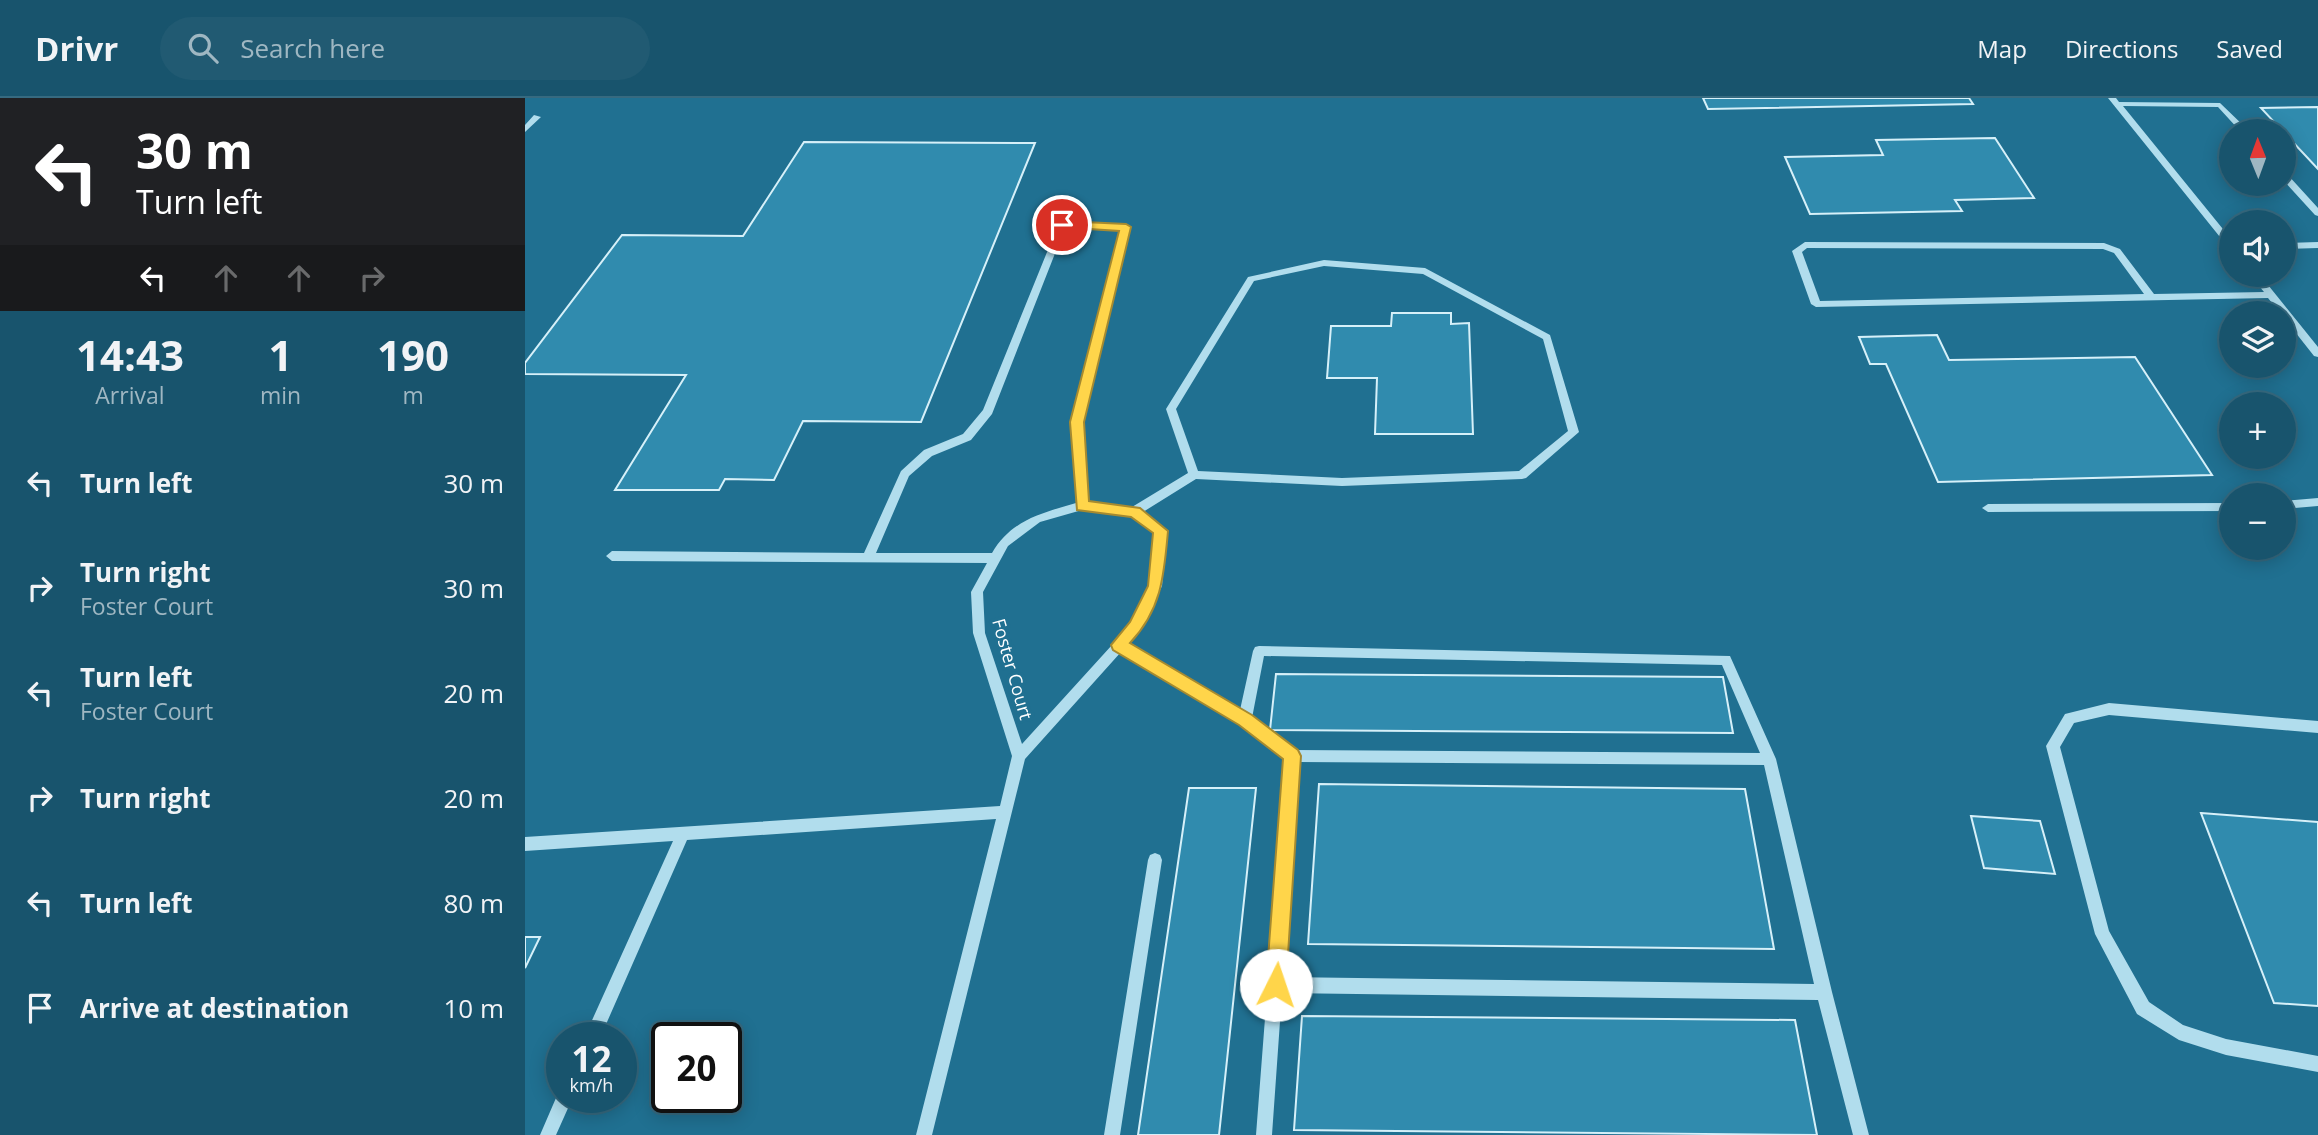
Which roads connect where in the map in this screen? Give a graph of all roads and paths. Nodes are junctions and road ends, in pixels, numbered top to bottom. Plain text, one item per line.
1 (2115, 101) edge
2 (537, 117) dead end
3 (2233, 119) edge
4 (525, 130) edge
5 (2296, 189) edge
6 (2318, 213) edge
7 (2219, 230) edge
8 (2318, 245) edge
9 (2296, 246) edge
10 (2265, 287) edge
11 (2271, 295) junction
12 (2151, 298) junction
13 (2318, 354) edge
14 (1193, 475) junction
15 (2318, 502) edge
16 (2296, 504) edge
17 (1082, 506) junction
18 (1988, 508) dead end
19 (2219, 508) edge
20 (1134, 512) junction
21 (612, 556) dead end
22 (868, 557) junction
23 (996, 558) junction
24 (1119, 645) junction
25 (1245, 720) junction
26 (2318, 727) edge
27 (1019, 756) junction
28 (1292, 756) junction
29 (1769, 759) junction
30 (1004, 812) junction
31 (682, 836) junction
32 (525, 844) edge
33 (1155, 860) dead end
34 (1276, 985) junction
35 (1824, 992) junction
36 (599, 1022) edge
37 (2318, 1064) edge
38 (558, 1113) edge
39 (548, 1135) edge
40 (924, 1135) edge
41 (1112, 1135) edge
42 (1264, 1135) edge
43 (1861, 1135) edge

1 - 3 street
1 - 7 street
2 - 4 street
5 - 6 street
8 - 9 lane
10 - 11 street
11 - 12 street
11 - 13 street
12 - 12 street
14 - 14 street
14 - 20 street
15 - 16 street
17 - 20 street, Foster Court
17 - 22 street
17 - 23 street, Foster Court
18 - 19 lane
20 - 24 street, Foster Court
21 - 22 street
22 - 23 street
23 - 27 street, Foster Court
24 - 25 lane
24 - 27 street, Foster Court
25 - 28 lane
25 - 29 street
26 - 37 street
27 - 30 street, Foster Court
28 - 29 street
28 - 34 lane
29 - 35 street
30 - 31 street
30 - 40 street, Foster Court
31 - 32 lane
31 - 36 street
33 - 41 street
34 - 35 street
34 - 42 lane
35 - 43 street
38 - 39 lane

